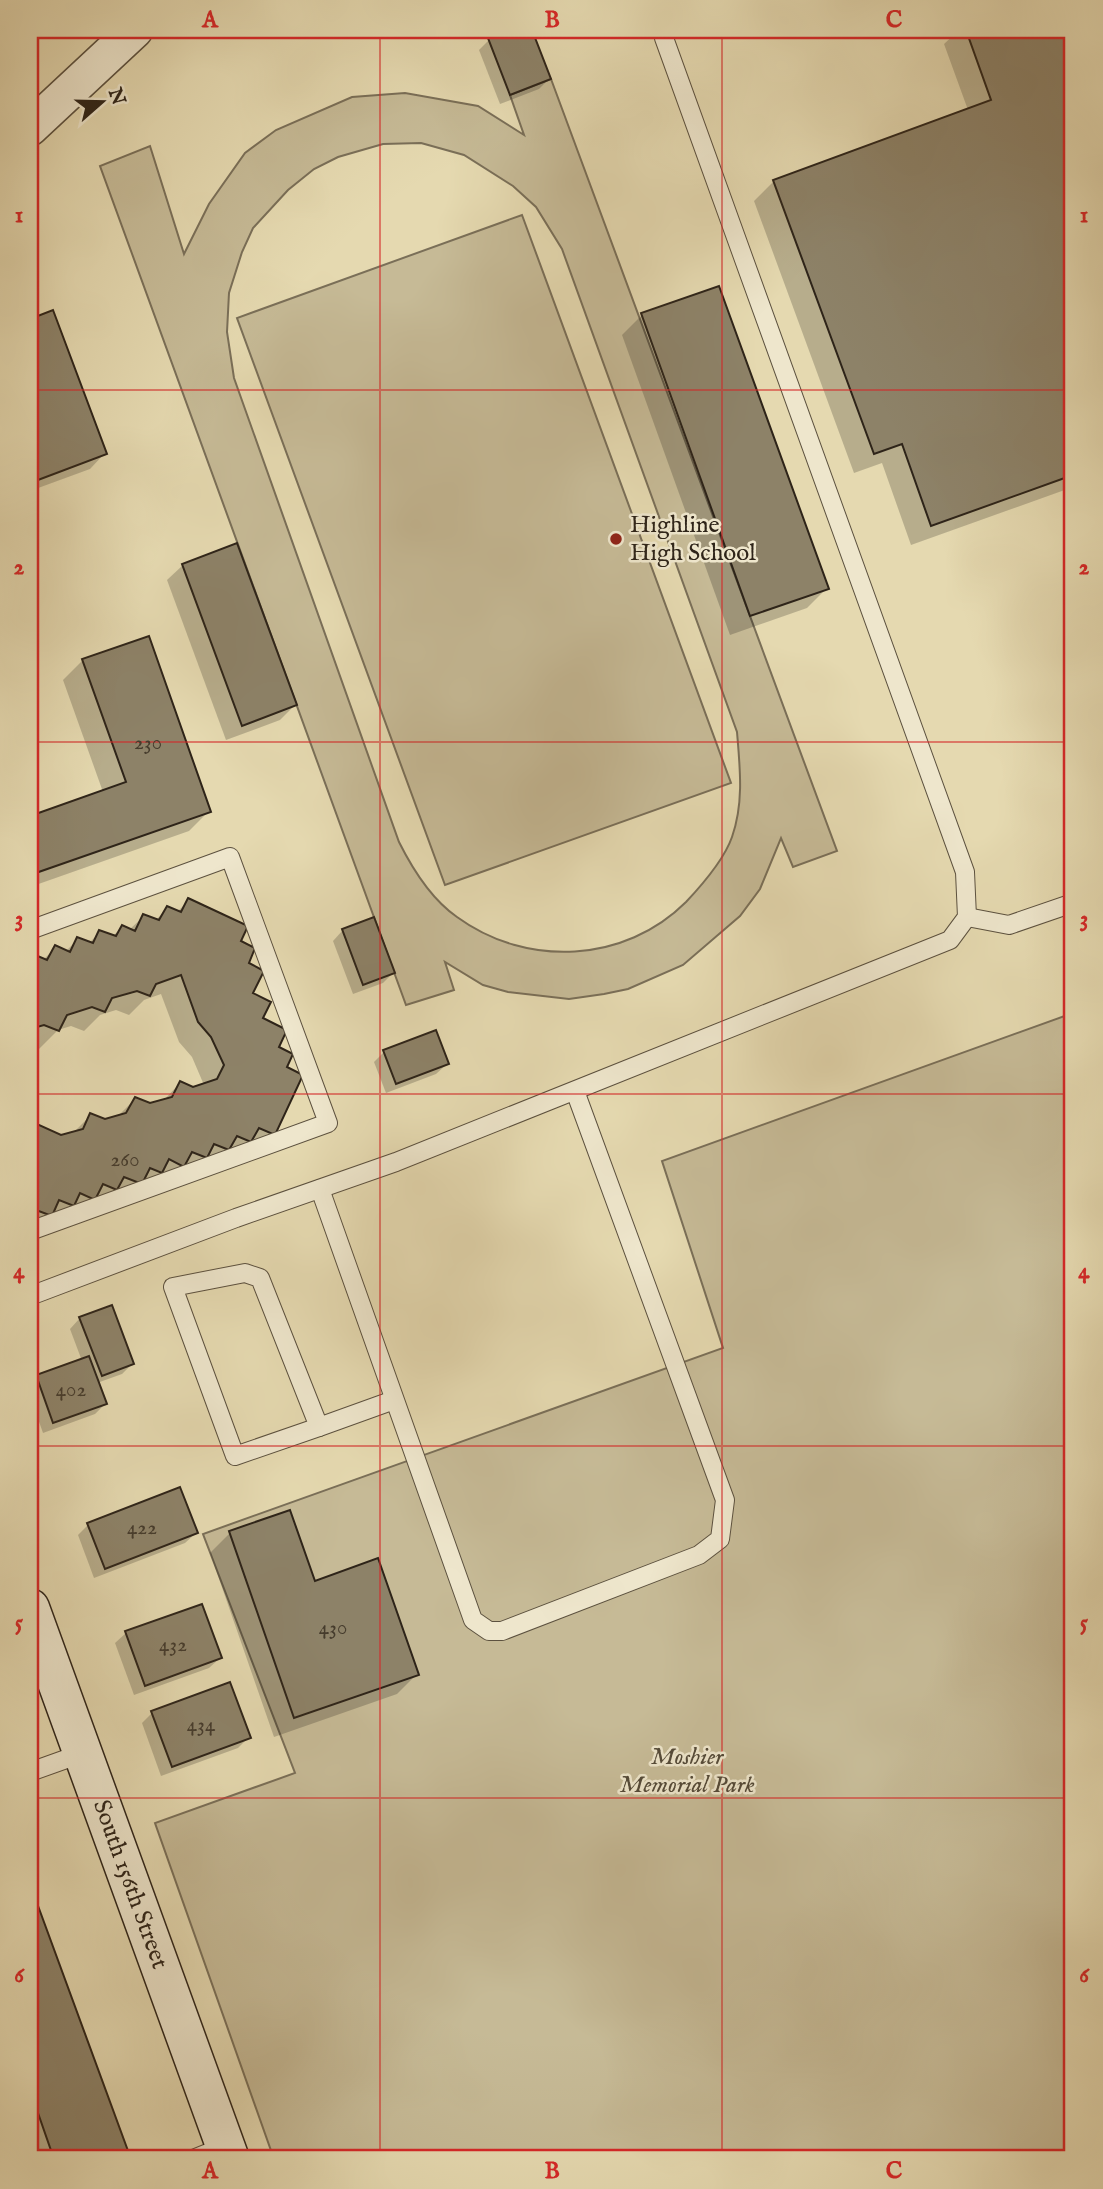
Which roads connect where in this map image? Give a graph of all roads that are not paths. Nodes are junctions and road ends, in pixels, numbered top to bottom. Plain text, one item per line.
1 (135, 30) edge
2 (664, 38) dead end
3 (30, 128) edge
4 (1073, 903) edge
5 (967, 917) junction
6 (30, 930) edge
7 (575, 1091) junction
8 (320, 1189) junction
9 (30, 1231) edge
10 (30, 1296) edge
11 (394, 1400) junction
12 (319, 1427) junction
13 (30, 1608) edge
14 (82, 1753) junction
15 (30, 1772) edge
16 (216, 2155) edge

1 - 3 street
2 - 5 lane
4 - 5 lane
5 - 7 lane
6 - 9 lane
7 - 8 lane
7 - 11 lane
8 - 10 lane
8 - 11 lane
11 - 12 lane
12 - 12 lane
13 - 14 main road, South 156th Street
14 - 15 lane
14 - 16 main road, South 156th Street

